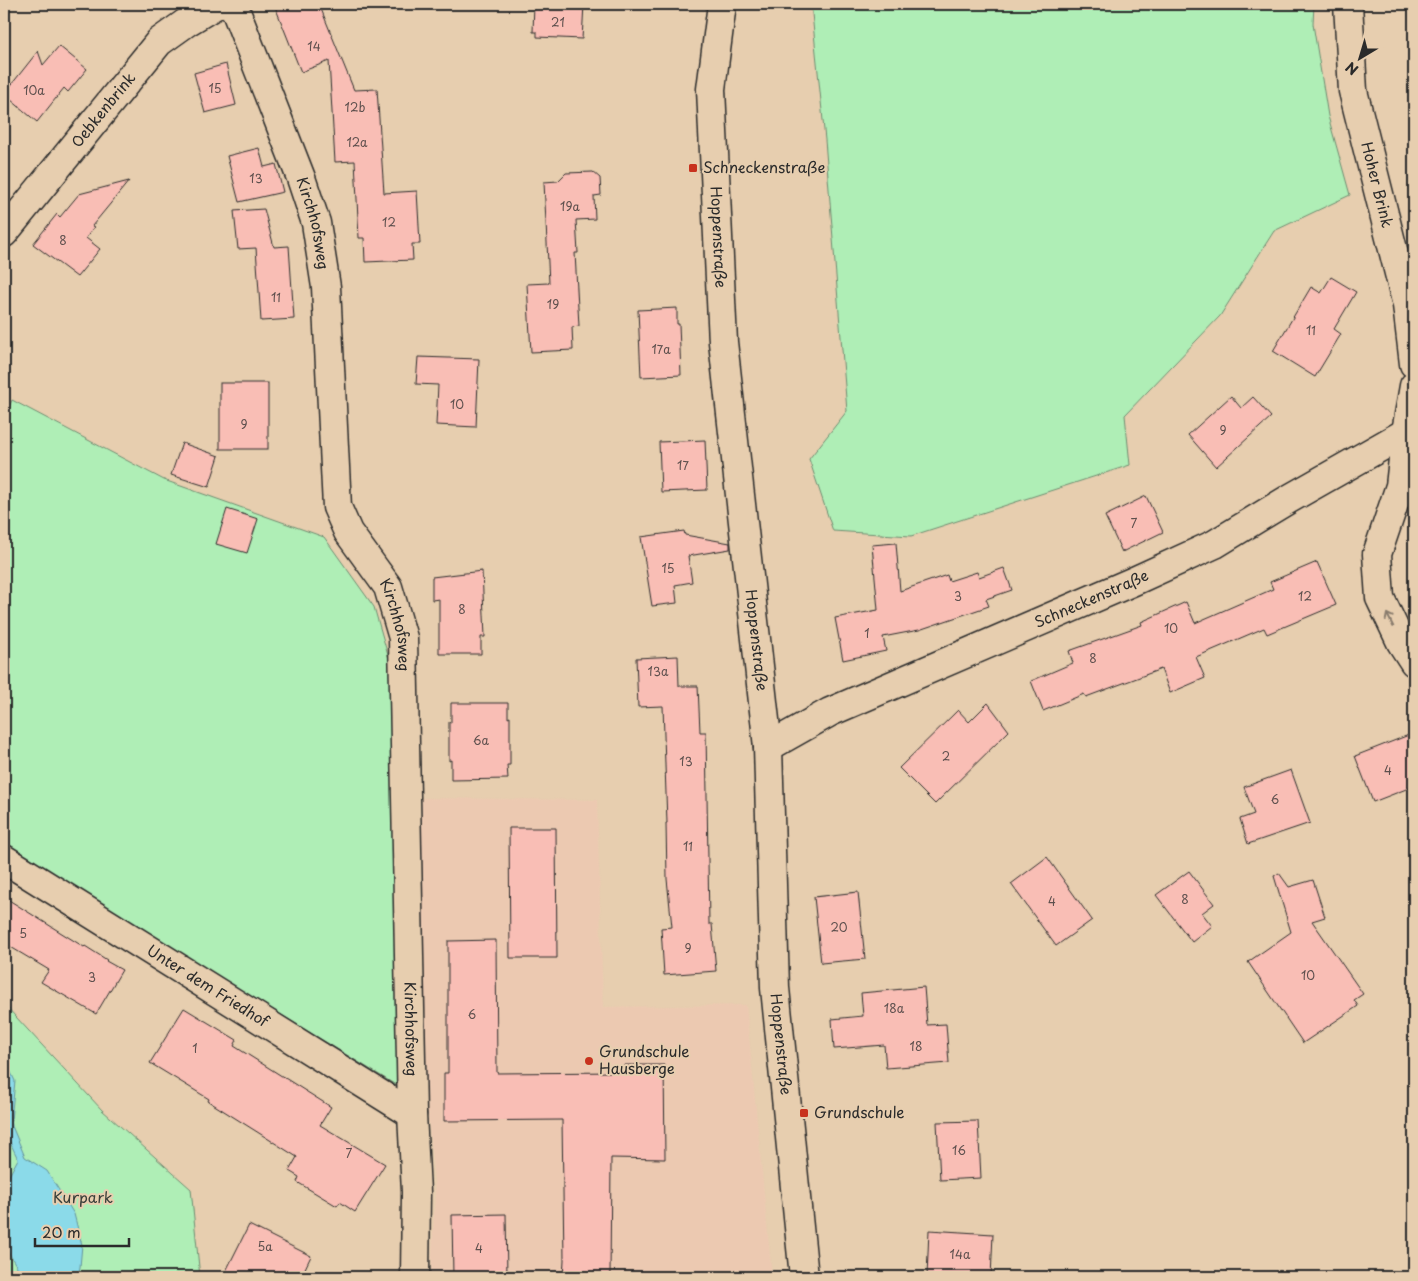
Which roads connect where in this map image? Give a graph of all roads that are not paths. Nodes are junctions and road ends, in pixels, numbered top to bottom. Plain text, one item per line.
1 (217, 4) edge
2 (233, 4) edge
3 (722, 4) edge
4 (1348, 4) edge
5 (4, 233) edge
6 (1414, 364) edge
7 (1414, 386) edge
8 (1410, 430) edge
9 (1414, 662) edge
10 (768, 747) junction
11 (4, 859) edge
12 (412, 1114) junction
13 (415, 1277) edge
14 (804, 1277) edge

1 - 5 street, Oebkenbrink
2 - 12 street, Kirchhofsweg
3 - 10 street, Hoppenstraße
4 - 6 street, Hoher Brink
7 - 8 street
9 -> 8 street
8 - 10 street, Schneckenstraße
10 - 14 street, Hoppenstraße
11 - 12 street, Unter dem Friedhof
12 - 13 street, Kirchhofsweg

